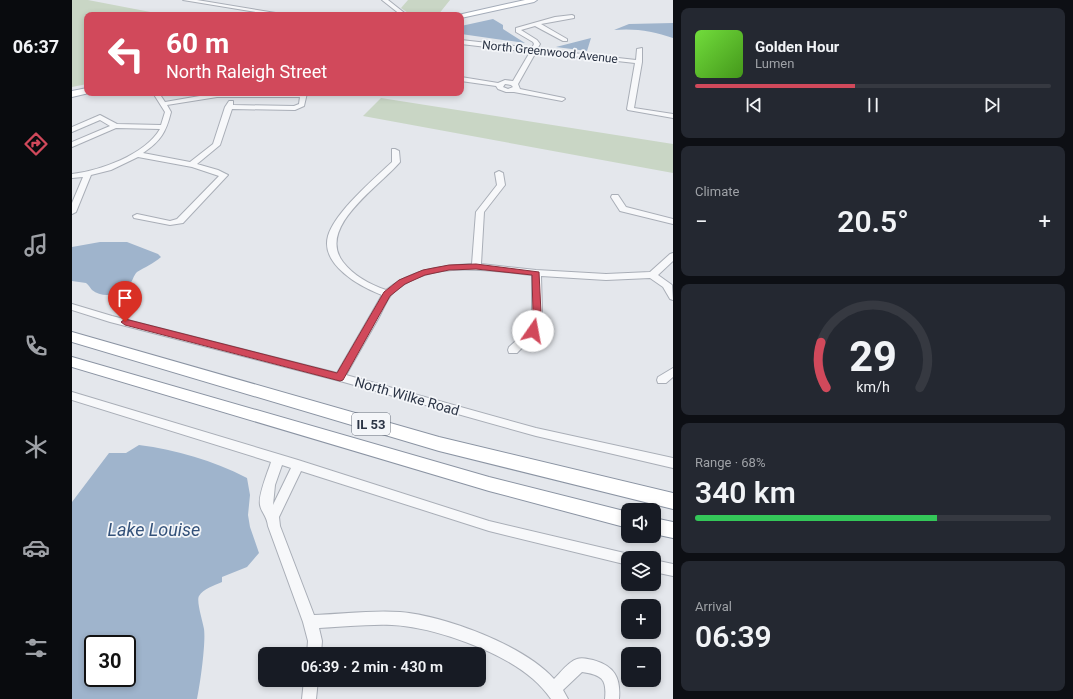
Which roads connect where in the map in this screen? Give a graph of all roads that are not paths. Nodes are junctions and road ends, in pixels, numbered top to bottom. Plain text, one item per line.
1 (186, 0) edge
2 (385, 0) edge
3 (534, 0) edge
4 (265, 12) edge
5 (400, 12) edge
6 (464, 15) edge
7 (572, 17) dead end
8 (536, 24) junction
9 (565, 40) dead end
10 (464, 42) edge
11 (640, 49) dead end
12 (534, 50) junction
13 (638, 62) junction
14 (464, 79) edge
15 (515, 87) junction
16 (84, 92) edge
17 (72, 94) edge
18 (158, 96) edge
19 (207, 96) edge
20 (234, 96) edge
21 (304, 96) edge
22 (562, 99) dead end
23 (163, 104) junction
24 (228, 107) junction
25 (673, 116) edge
26 (116, 126) junction
27 (163, 127) junction
28 (72, 130) edge
29 (72, 145) edge
30 (395, 151) dead end
31 (135, 154) junction
32 (192, 165) junction
33 (89, 172) junction
34 (499, 172) dead end
35 (72, 176) edge
36 (76, 195) edge
37 (615, 197) dead end
38 (72, 212) edge
39 (137, 216) dead end
40 (673, 222) edge
41 (673, 256) edge
42 (476, 266) junction
43 (536, 273) junction
44 (652, 275) junction
45 (387, 294) junction
46 (673, 297) edge
47 (72, 307) edge
48 (72, 338) edge
49 (513, 350) dead end
50 (72, 362) edge
51 (673, 372) edge
52 (340, 377) junction
53 (662, 380) dead end
54 (72, 396) edge
55 (278, 459) junction
56 (673, 463) edge
57 (298, 465) junction
58 (673, 500) edge
59 (273, 517) junction
60 (621, 518) edge
61 (661, 527) edge
62 (673, 530) edge
63 (621, 557) edge
64 (661, 567) edge
65 (673, 570) edge
66 (310, 622) junction
67 (315, 647) edge
68 (310, 687) edge
69 (557, 695) edge
70 (309, 699) edge
71 (612, 699) edge

1 - 4 street
2 - 5 street
3 - 6 main road
7 - 8 street
8 - 9 street
8 - 12 street
10 - 12 street, North Greenwood Avenue
11 - 13 street
12 - 13 street, North Greenwood Avenue
12 - 15 street
13 - 25 street
14 - 15 street
15 - 22 street
16 - 17 main road
18 - 23 street
19 - 23 street
20 - 24 street
21 - 24 street
23 - 27 street
24 - 32 street
26 - 27 street
26 - 28 street
26 - 29 street
27 - 31 street
30 - 45 street
31 - 32 street
31 - 33 street
32 - 39 street
33 - 35 street
33 - 36 street
34 - 42 street
36 - 38 street
37 - 40 street
41 - 44 street
42 - 43 street
42 - 45 street
43 - 44 street
43 - 49 street
44 - 46 street
45 - 52 street
47 - 52 street, North Wilke Road
48 - 58 highway, IL 53
50 - 60 highway, IL 53
51 - 53 street
52 - 56 street, North Wilke Road
54 - 55 street
55 - 57 street
55 - 59 street
57 - 59 street
57 - 63 street
59 - 66 street
61 - 62 highway
64 - 65 street
66 - 67 street
66 - 69 street
68 - 70 street
69 - 71 street

